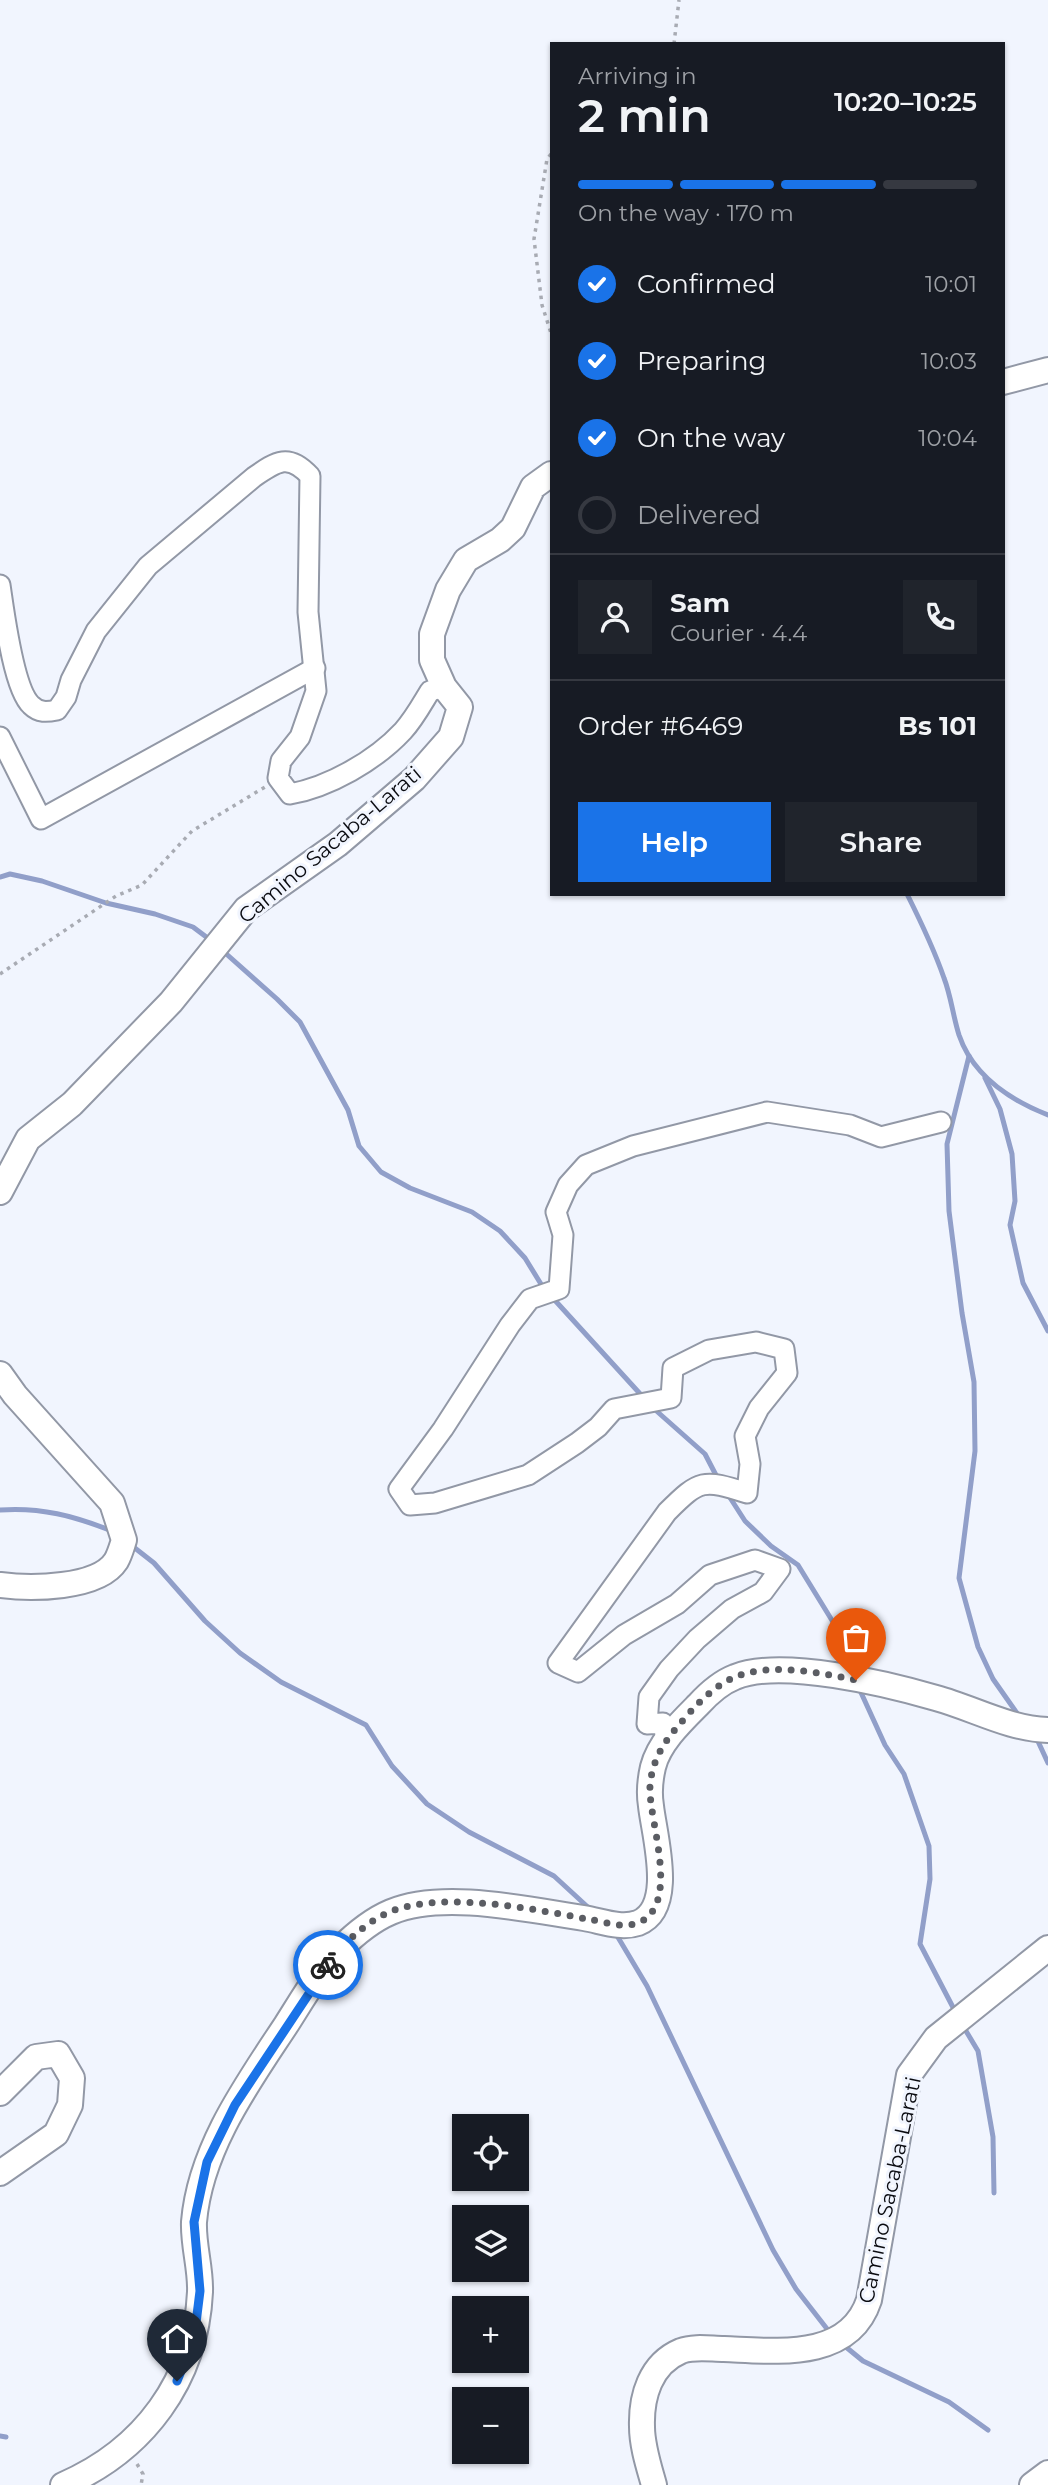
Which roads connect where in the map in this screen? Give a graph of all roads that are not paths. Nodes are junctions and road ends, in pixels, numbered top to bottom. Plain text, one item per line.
1 (1048, 370) edge
2 (1005, 381) edge
3 (550, 475) edge
4 (0, 585) edge
5 (315, 668) junction
6 (444, 687) junction
7 (0, 737) edge
8 (941, 1122) dead end
9 (0, 1192) edge
10 (0, 1374) edge
11 (0, 1585) edge
12 (1048, 1730) edge
13 (666, 1740) junction
14 (1048, 1948) edge
15 (0, 2093) edge
16 (0, 2173) edge
17 (1048, 2473) edge
18 (64, 2485) edge
19 (654, 2485) edge
20 (1032, 2485) edge

1 - 2 street
3 - 6 street, Camino Sacaba-Larati
4 - 5 street
5 - 6 street
5 - 7 street
6 - 9 street, Camino Sacaba-Larati
8 - 13 street
10 - 11 street
12 - 13 street
13 - 18 street
14 - 19 street, Camino Sacaba-Larati
15 - 16 street
17 - 20 street

